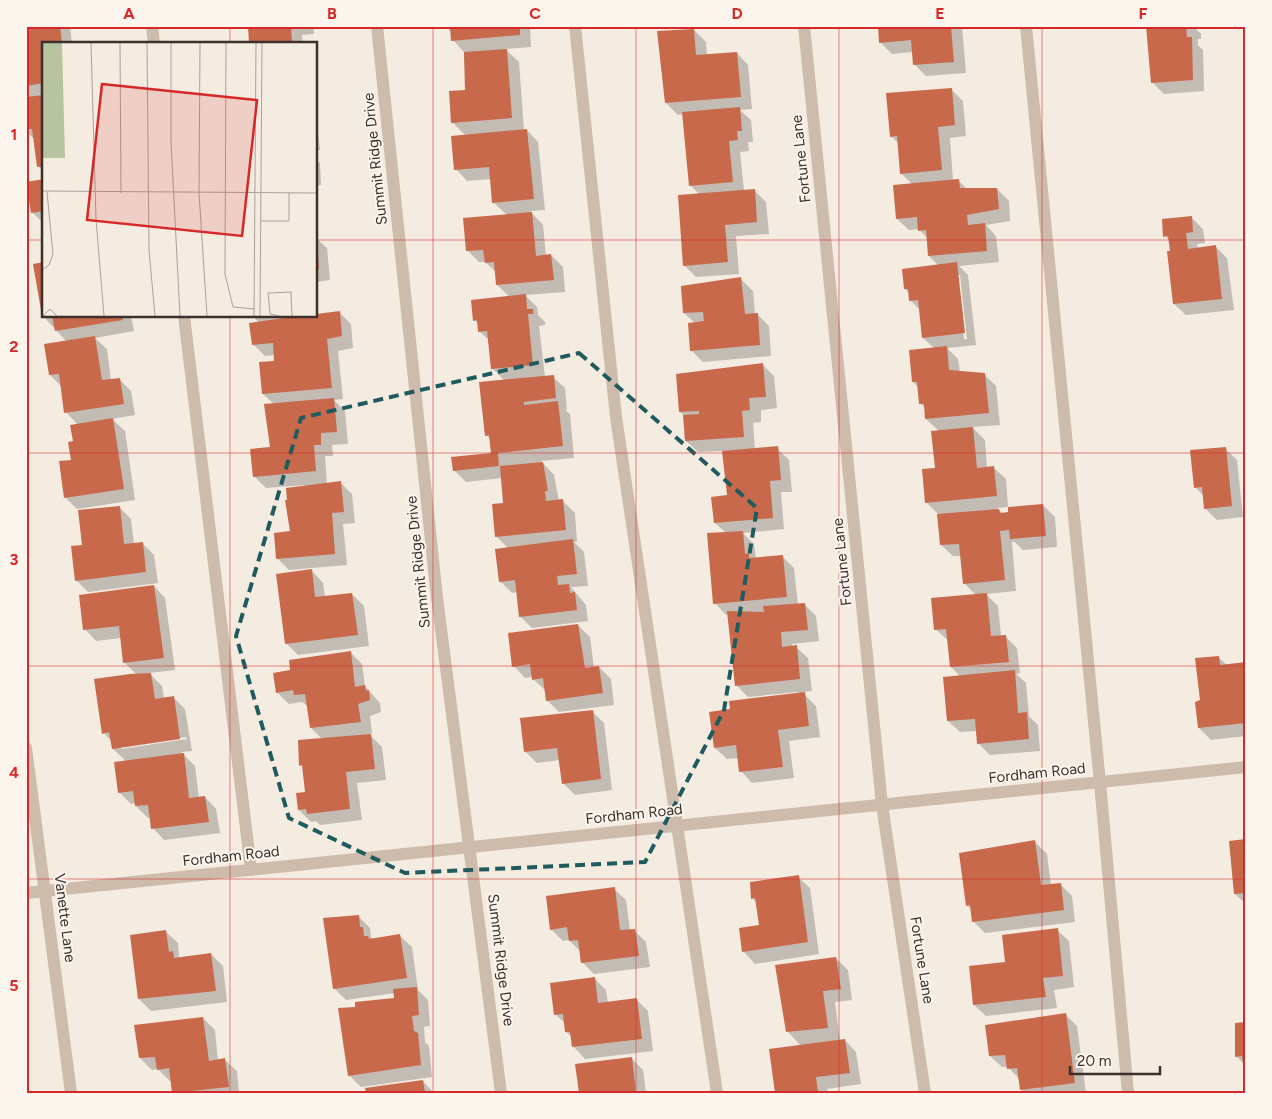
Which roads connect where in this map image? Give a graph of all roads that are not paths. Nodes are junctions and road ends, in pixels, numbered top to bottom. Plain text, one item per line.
1 (152, 26) edge
2 (377, 26) edge
3 (575, 26) edge
4 (804, 26) edge
5 (1026, 26) edge
6 (154, 42) edge
7 (184, 318) edge
8 (26, 748) edge
9 (1246, 767) edge
10 (1100, 783) junction
11 (882, 804) junction
12 (676, 826) junction
13 (470, 847) junction
14 (250, 870) junction
15 (46, 891) junction
16 (26, 893) edge
17 (71, 1093) edge
18 (501, 1093) edge
19 (717, 1093) edge
20 (926, 1093) edge
21 (1128, 1093) edge

1 - 6 street
2 - 13 street, Summit Ridge Drive
3 - 12 street
4 - 11 street, Fortune Lane
5 - 10 street
7 - 14 street
8 - 15 street, Vanette Lane
9 - 10 street, Fordham Road
10 - 11 street, Fordham Road
10 - 21 street
11 - 12 street, Fordham Road
11 - 20 street, Fortune Lane
12 - 13 street, Fordham Road
12 - 19 street
13 - 14 street, Fordham Road
13 - 18 street, Summit Ridge Drive
14 - 15 street, Fordham Road
15 - 16 street, Fordham Road
15 - 17 street, Vanette Lane

